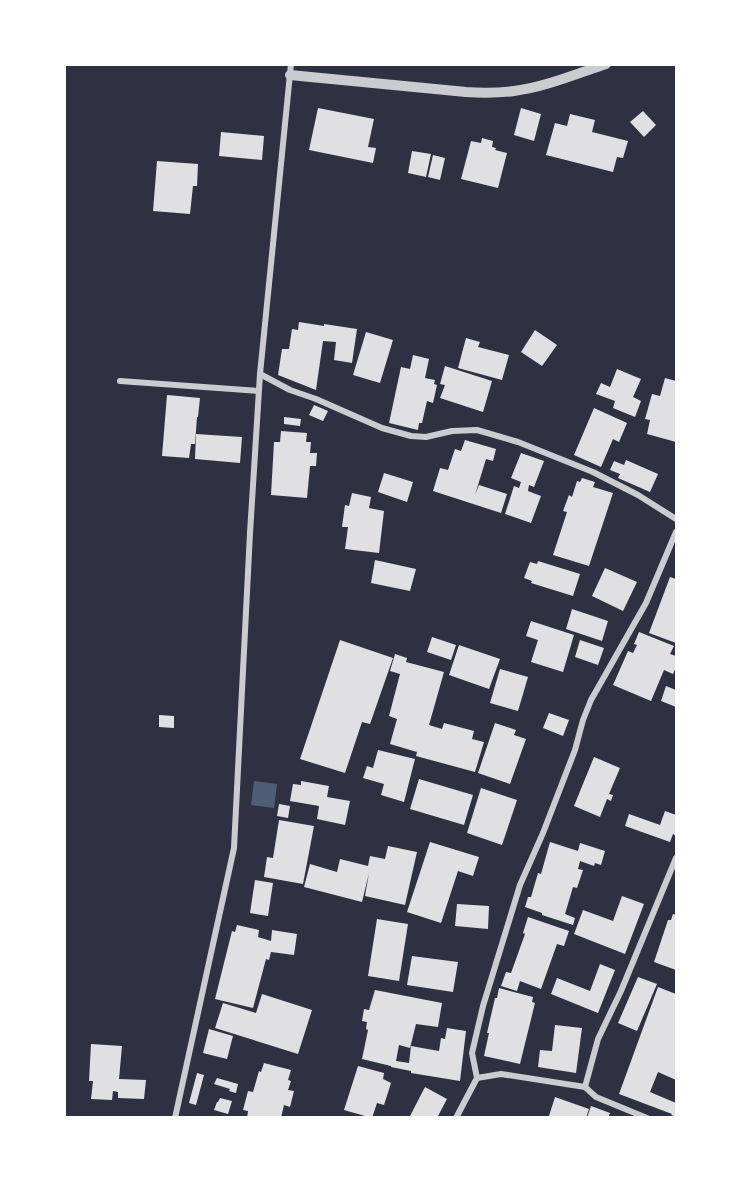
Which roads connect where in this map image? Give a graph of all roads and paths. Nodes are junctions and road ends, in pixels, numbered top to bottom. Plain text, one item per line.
1 (606, 64) edge
2 (290, 70) edge
3 (260, 374) junction
4 (120, 381) dead end
5 (258, 391) junction
6 (676, 519) edge
7 (676, 532) edge
8 (676, 858) edge
9 (477, 1078) junction
10 (585, 1087) junction
11 (175, 1118) edge
12 (456, 1118) edge
13 (646, 1118) edge

1 - 2 street
2 - 3 street
3 - 5 street
3 - 6 street
4 - 5 street
5 - 11 street
7 - 9 street
8 - 10 street
9 - 10 street
9 - 12 street
10 - 13 street

